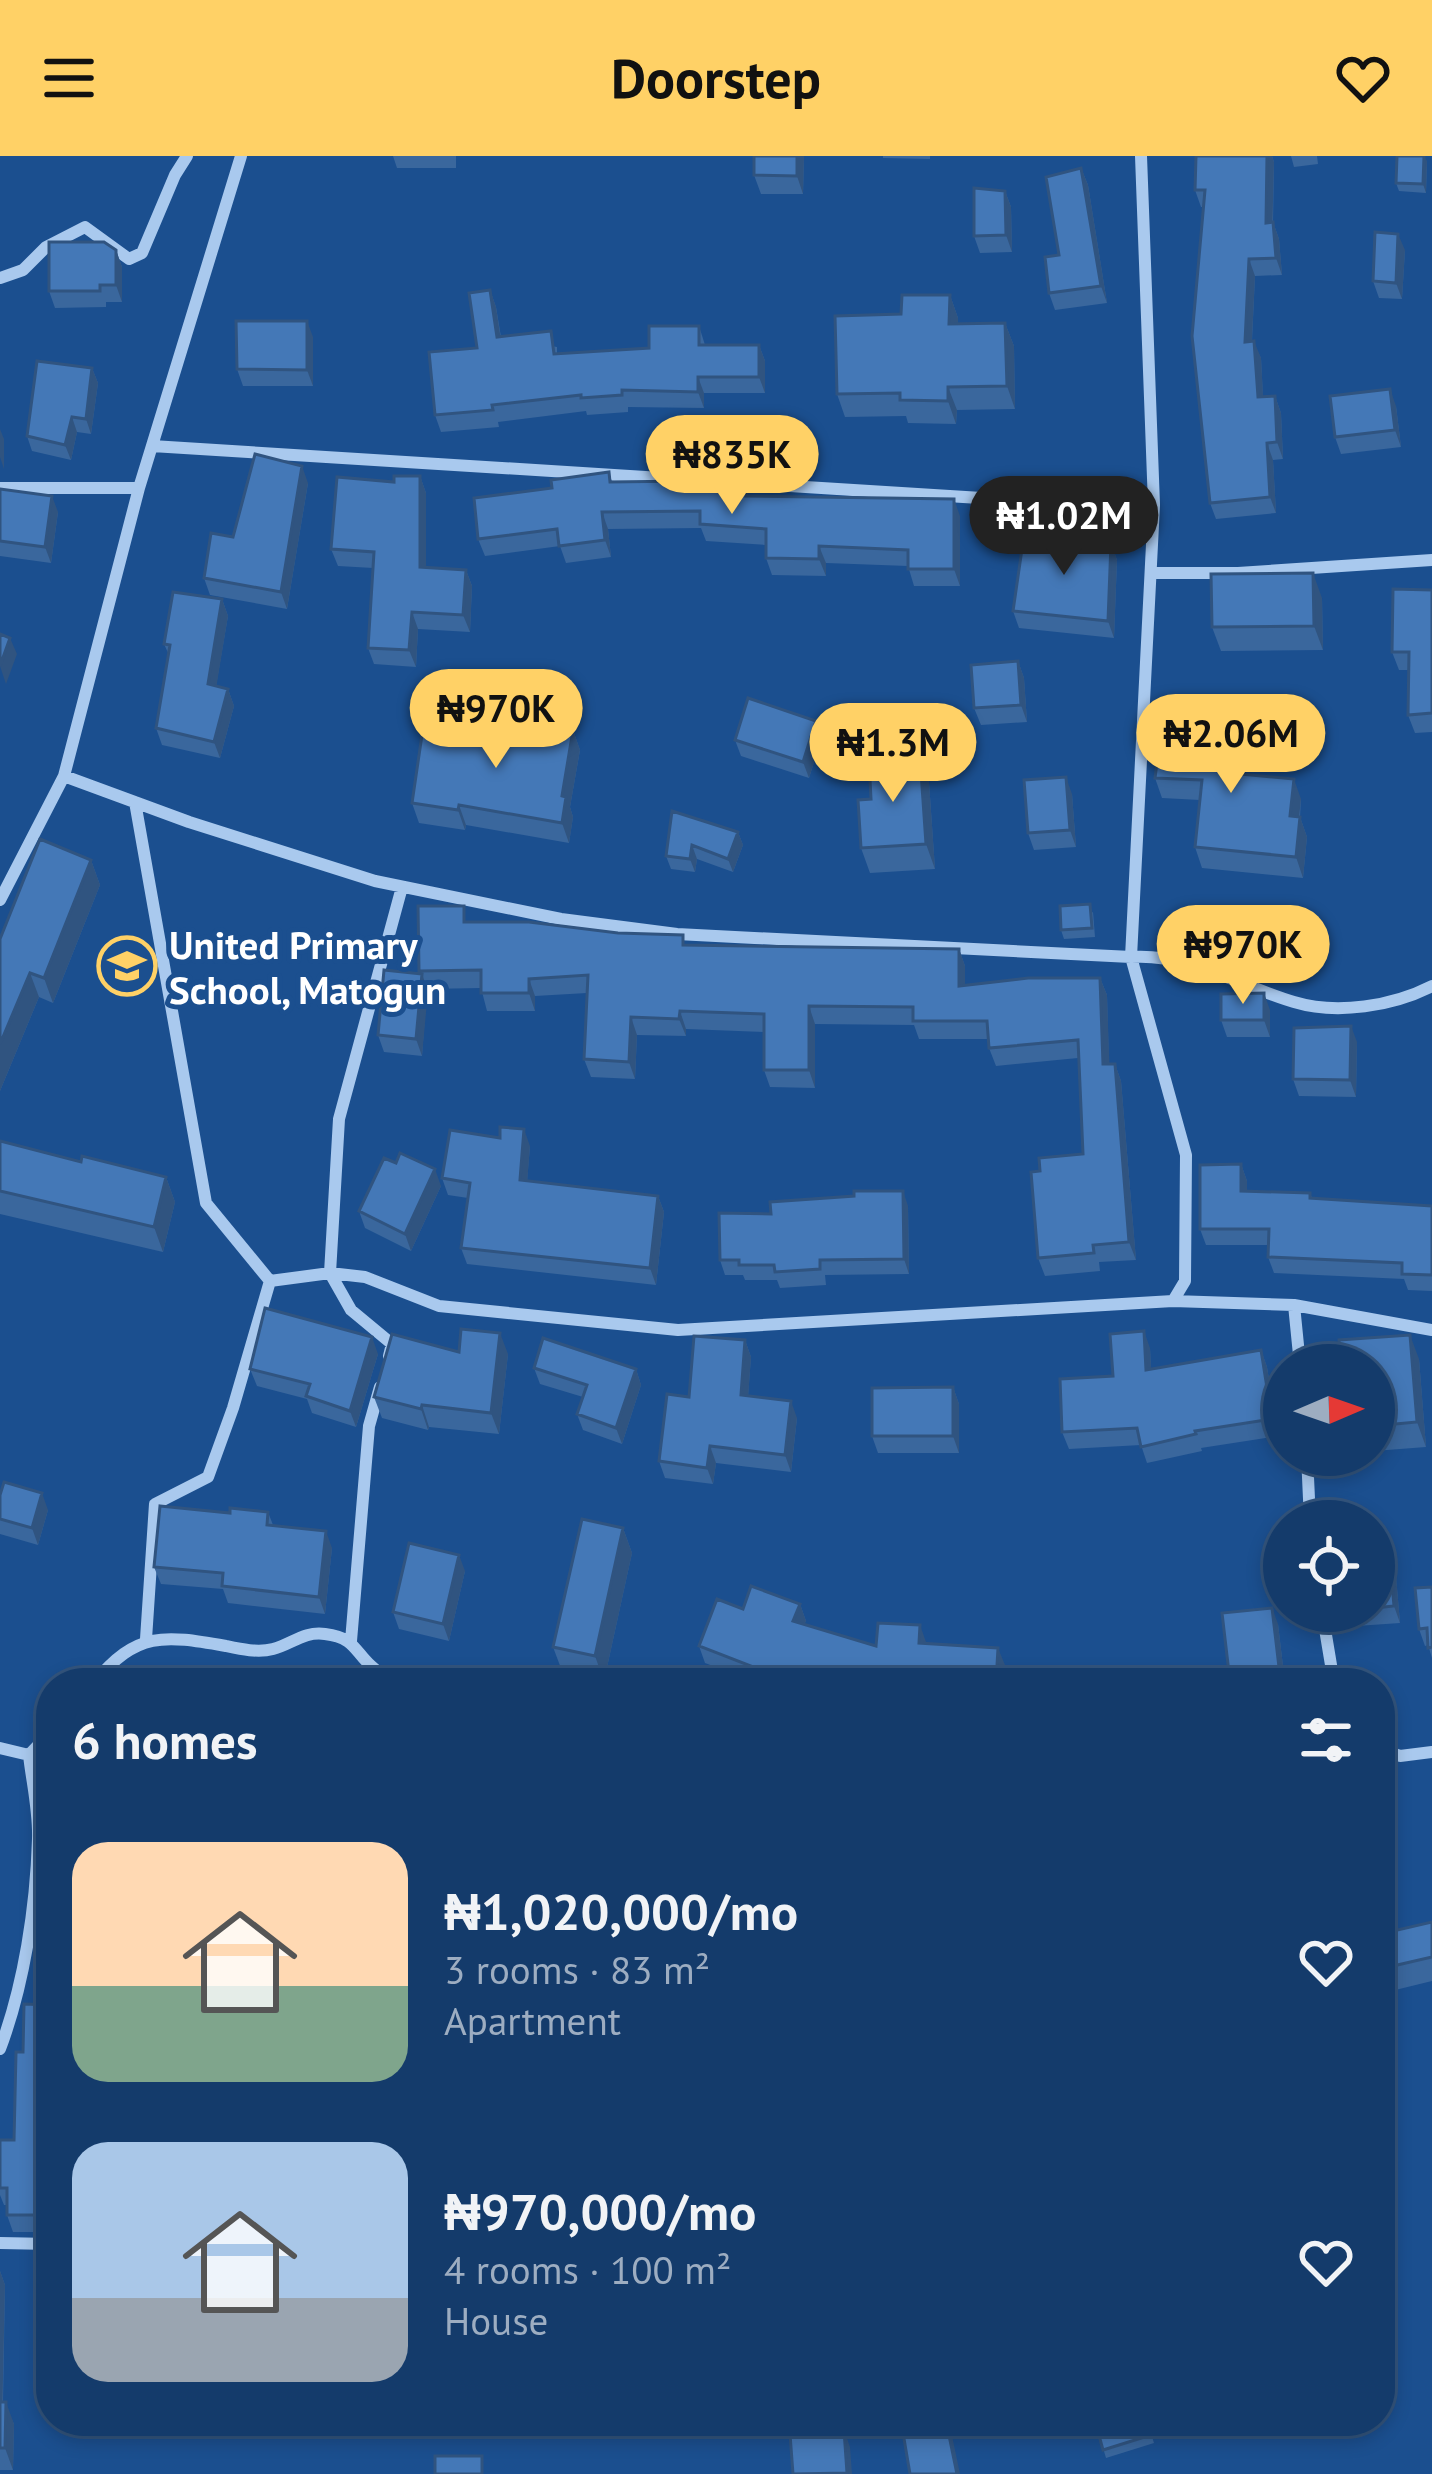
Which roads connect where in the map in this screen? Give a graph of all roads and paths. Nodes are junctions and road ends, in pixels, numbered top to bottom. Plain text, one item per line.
1 (187, 156) edge
2 (241, 156) edge
3 (1141, 156) edge
4 (0, 278) edge
5 (152, 446) junction
6 (0, 488) edge
7 (140, 488) junction
8 (1154, 505) junction
9 (1432, 560) edge
10 (1153, 572) junction
11 (64, 776) junction
12 (135, 802) junction
13 (402, 887) junction
14 (0, 900) edge
15 (1131, 957) junction
16 (1432, 986) edge
17 (330, 1273) junction
18 (270, 1280) junction
19 (1174, 1301) junction
20 (1294, 1305) junction
21 (1432, 1330) edge
22 (1298, 1344) edge
23 (1326, 1632) edge
24 (146, 1639) junction
25 (351, 1640) junction
26 (106, 1668) edge
27 (375, 1668) edge
28 (1332, 1668) edge
29 (0, 1748) edge
30 (36, 1748) edge
31 (1432, 1752) edge
32 (1395, 1754) edge
33 (29, 1755) junction
34 (36, 1816) edge
35 (36, 1860) edge
36 (0, 2049) edge
37 (0, 2242) edge
38 (36, 2243) edge

1 - 4 street
2 - 5 street
3 - 8 street
5 - 7 street
5 - 8 street
6 - 7 street
7 - 11 street
8 - 10 street
9 - 10 street
10 - 15 street
11 - 12 street
11 - 14 street
12 - 13 street
12 - 18 street
13 - 15 street
13 - 17 street
15 - 16 street
15 - 19 street
17 - 18 street
17 - 19 street
17 - 25 street
18 - 24 street
19 - 20 street
20 - 21 street
20 - 22 street
23 - 28 street
24 - 25 street
24 - 26 street
25 - 27 street
29 - 33 street
30 - 33 street
31 - 32 street
33 - 34 street
35 - 36 street
37 - 38 street

